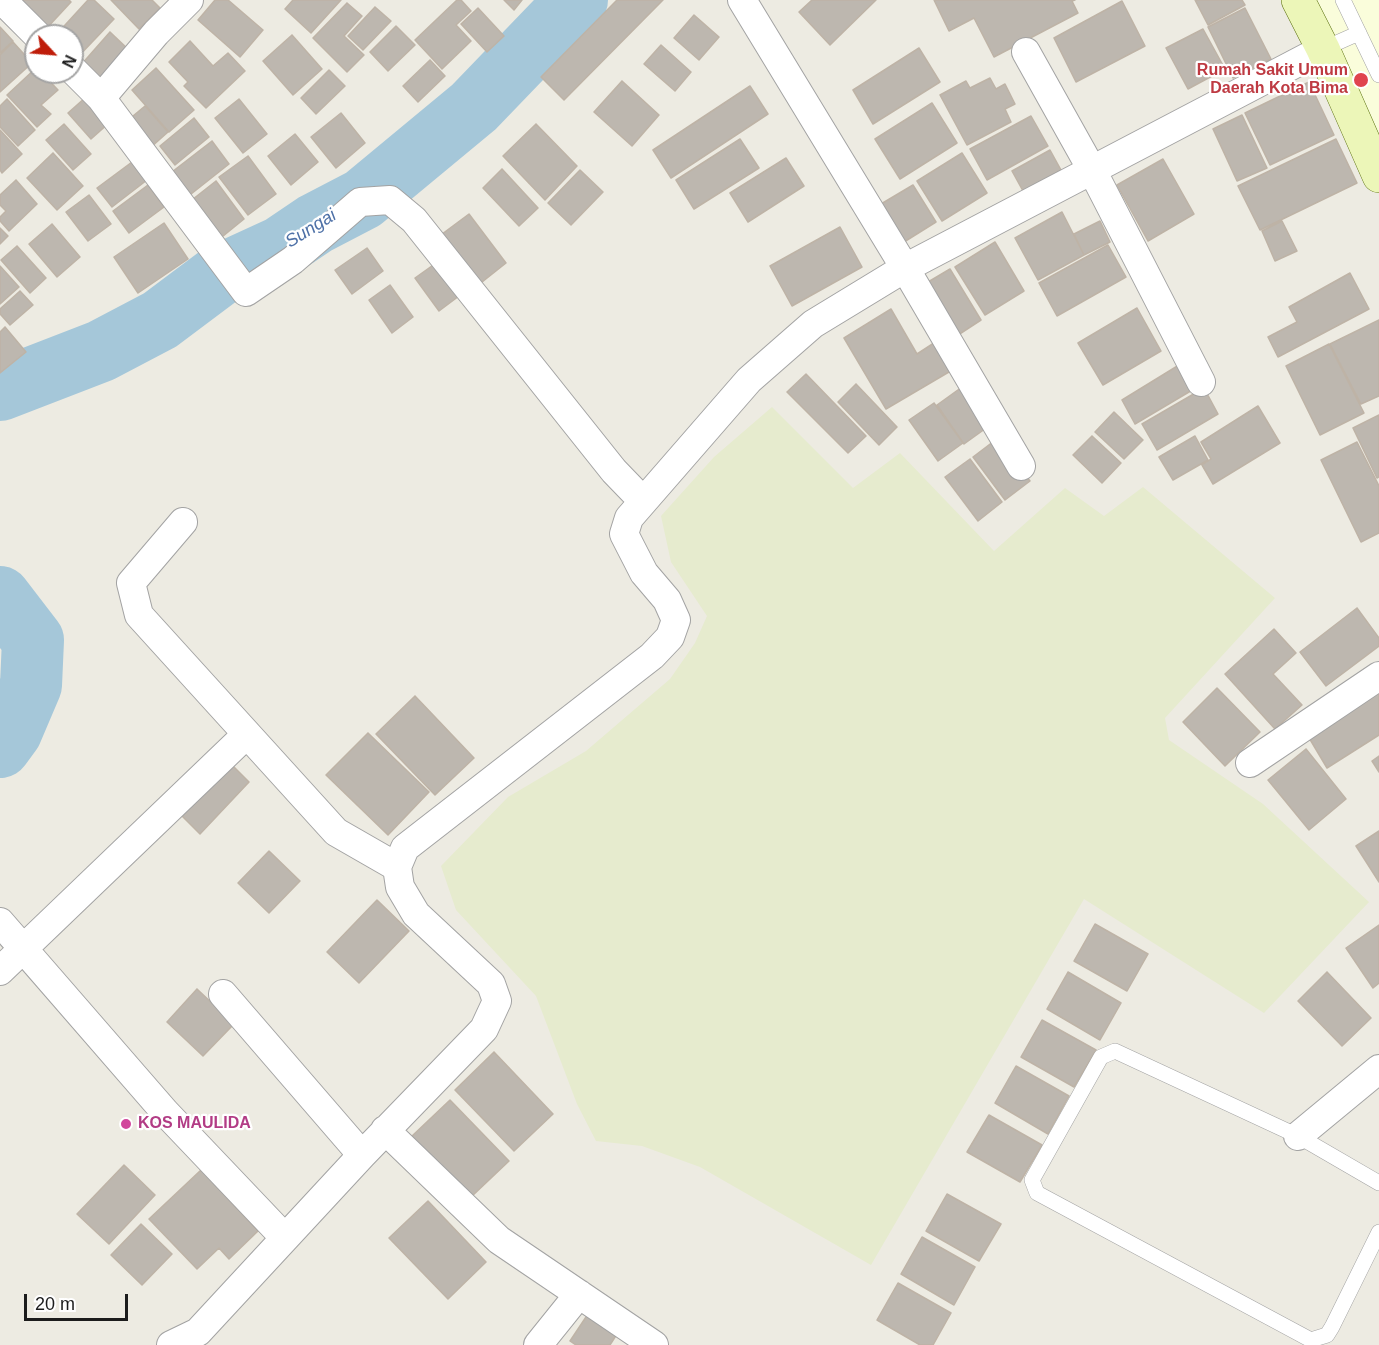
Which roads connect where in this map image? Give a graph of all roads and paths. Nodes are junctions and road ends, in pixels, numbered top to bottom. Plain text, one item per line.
1 (2, 0) edge
2 (189, 0) edge
3 (742, 0) edge
4 (1298, 0) edge
5 (1343, 0) edge
6 (27, 24) edge
7 (1359, 33) junction
8 (1323, 49) junction
9 (1026, 52) dead end
10 (1379, 75) edge
11 (84, 81) edge
12 (101, 98) junction
13 (1092, 170) junction
14 (1379, 176) edge
15 (905, 268) junction
16 (1201, 382) dead end
17 (1021, 466) dead end
18 (642, 500) junction
19 (183, 522) dead end
20 (1379, 676) edge
21 (247, 734) junction
22 (1250, 763) dead end
23 (397, 867) junction
24 (0, 922) edge
25 (23, 950) junction
26 (0, 971) edge
27 (223, 994) dead end
28 (1379, 1069) edge
29 (385, 1130) junction
30 (1298, 1136) junction
31 (362, 1155) junction
32 (1379, 1183) edge
33 (1379, 1232) edge
34 (284, 1237) junction
35 (1375, 1250) edge
36 (579, 1294) junction
37 (171, 1345) edge
38 (538, 1345) edge
39 (654, 1345) edge

1 - 6 street
2 - 12 street
3 - 15 street
4 - 8 main road
5 - 7 lane
7 - 8 lane
7 - 10 lane
8 - 13 street
8 - 14 main road
9 - 13 street
11 - 12 street
12 - 18 street
13 - 15 street
13 - 16 street
15 - 17 street
15 - 18 street
18 - 23 street
19 - 21 street
20 - 22 street
21 - 23 street
21 - 25 street
23 - 29 street
24 - 25 street
25 - 26 street
25 - 34 street
27 - 31 street
28 - 30 street
29 - 31 street
29 - 36 street
30 - 32 lane
30 - 35 lane
31 - 34 street
33 - 35 lane
34 - 37 street
36 - 38 street
36 - 39 street

